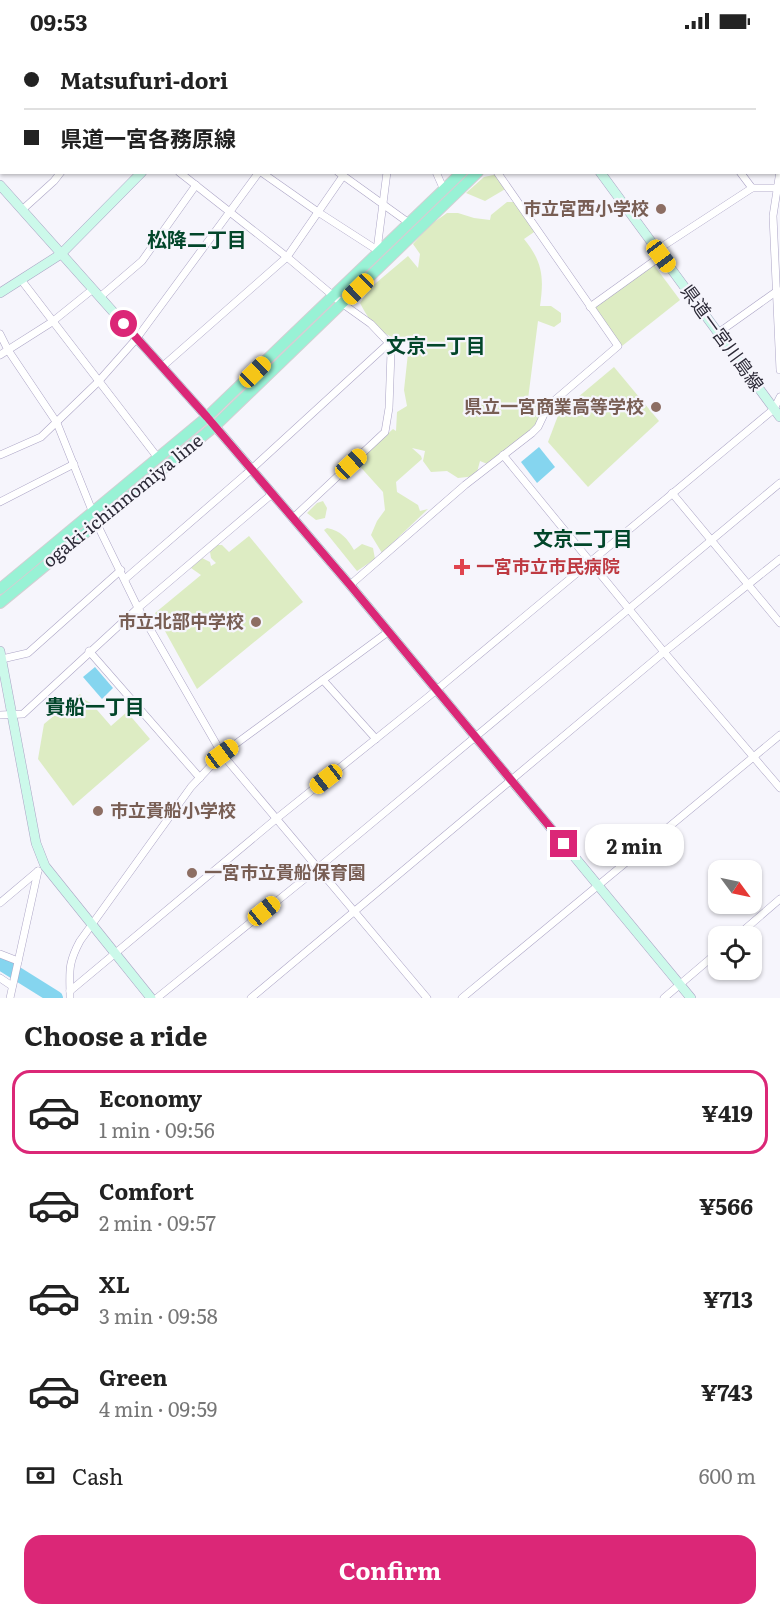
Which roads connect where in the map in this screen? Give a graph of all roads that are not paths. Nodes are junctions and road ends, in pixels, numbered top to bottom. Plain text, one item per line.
1 (59, 174) edge
2 (140, 174) edge
3 (182, 174) edge
4 (259, 174) edge
5 (263, 174) edge
6 (341, 174) edge
7 (387, 174) edge
8 (437, 174) edge
9 (460, 174) edge
10 (476, 174) edge
11 (498, 174) edge
12 (601, 174) edge
13 (742, 174) edge
14 (0, 185) edge
15 (196, 185) junction
16 (752, 188) junction
17 (778, 188) edge
18 (444, 190) junction
19 (383, 204) junction
20 (22, 210) junction
21 (231, 212) junction
22 (318, 212) junction
23 (409, 223) junction
24 (378, 252) junction
25 (659, 253) junction
26 (61, 254) junction
27 (287, 257) junction
28 (22, 281) junction
29 (778, 291) edge
30 (0, 293) edge
31 (96, 293) junction
32 (339, 300) junction
33 (590, 307) junction
34 (52, 322) junction
35 (718, 333) junction
36 (0, 334) edge
37 (137, 338) junction
38 (389, 343) junction
39 (8, 350) junction
40 (0, 355) edge
41 (163, 366) junction
42 (780, 370) edge
43 (98, 382) junction
44 (780, 397) edge
45 (777, 413) edge
46 (207, 417) junction
47 (57, 423) junction
48 (215, 426) junction
49 (0, 455) edge
50 (503, 455) junction
51 (158, 458) junction
52 (74, 464) junction
53 (251, 469) junction
54 (780, 483) edge
55 (672, 493) junction
56 (272, 495) junction
57 (0, 501) edge
58 (293, 518) junction
59 (95, 519) junction
60 (711, 541) junction
61 (780, 559) edge
62 (590, 562) junction
63 (120, 570) junction
64 (125, 579) junction
65 (350, 585) junction
66 (748, 586) junction
67 (0, 589) edge
68 (0, 603) edge
69 (138, 608) junction
70 (630, 609) junction
71 (780, 623) edge
72 (388, 632) junction
73 (89, 651) junction
74 (664, 652) junction
75 (1, 655) edge
76 (323, 680) junction
77 (436, 690) junction
78 (0, 715) edge
79 (13, 715) junction
80 (780, 735) edge
81 (476, 737) junction
82 (376, 740) junction
83 (222, 754) junction
84 (754, 757) junction
85 (200, 778) junction
86 (512, 781) junction
87 (780, 788) edge
88 (276, 819) junction
89 (41, 868) junction
90 (318, 868) junction
91 (599, 886) junction
92 (780, 899) edge
93 (0, 903) edge
94 (354, 910) junction
95 (92, 925) junction
96 (749, 926) edge
97 (0, 954) edge
98 (115, 955) junction
99 (708, 961) edge
100 (18, 963) junction
101 (0, 978) edge
102 (13, 982) junction
103 (680, 985) junction
104 (70, 995) edge
105 (10, 998) edge
106 (151, 998) edge
107 (157, 998) edge
108 (251, 998) edge
109 (427, 998) edge
110 (462, 998) edge
111 (664, 998) edge
112 (691, 998) edge

1 - 20 street
2 - 26 main road
3 - 15 street
4 - 21 street
5 - 22 street
6 - 19 street
6 - 22 street
7 - 19 street
8 - 18 street
9 - 18 main road, ogaki-ichinnomiya line
10 - 32 main road, ogaki-ichinnomiya line
11 - 33 street
12 - 25 main road, 県道一宮川島線
13 - 16 street
14 - 20 main road
15 - 21 street
15 - 31 street
16 - 17 street
16 - 25 street
17 - 29 street
18 - 23 main road, ogaki-ichinnomiya line
19 - 23 street
19 - 24 street
20 - 26 main road
21 - 27 street
21 - 37 street
22 - 24 street
22 - 27 street
23 - 24 main road, ogaki-ichinnomiya line
24 - 32 main road, ogaki-ichinnomiya line
25 - 33 street
25 - 35 main road, 県道一宮川島線
26 - 28 main road
26 - 31 main road
27 - 32 street
27 - 41 street
28 - 30 main road
28 - 34 street
29 - 35 street
29 - 42 street
31 - 34 street
31 - 37 main road
32 - 38 street
32 - 46 main road, ogaki-ichinnomiya line
32 - 48 main road, ogaki-ichinnomiya line
33 - 50 street
34 - 39 street
34 - 43 street
35 - 45 main road, 県道一宮川島線
36 - 39 street
37 - 41 main road
37 - 43 street
38 - 53 street
38 - 58 street
39 - 40 street
39 - 47 street
41 - 46 main road
43 - 47 street
43 - 51 street
44 - 45 street
45 - 55 street
46 - 48 main road
46 - 51 main road, ogaki-ichinnomiya line
47 - 49 street
47 - 52 street
48 - 53 main road
48 - 59 main road, ogaki-ichinnomiya line
50 - 62 street
50 - 65 street
51 - 59 main road, ogaki-ichinnomiya line
52 - 57 street
52 - 59 street
53 - 56 main road
53 - 64 street
54 - 60 street
55 - 60 street
55 - 62 street
56 - 58 main road
56 - 69 street
58 - 65 main road
59 - 63 street
59 - 67 main road, ogaki-ichinnomiya line
59 - 68 main road, ogaki-ichinnomiya line
60 - 66 street
60 - 70 street
61 - 66 street
62 - 70 street
62 - 77 street
63 - 64 street
63 - 75 street
64 - 69 street
65 - 72 main road
66 - 71 street
66 - 74 street
69 - 73 street
69 - 83 street
70 - 74 street
70 - 81 street
72 - 76 street
72 - 77 main road
73 - 79 street
73 - 85 street
74 - 84 street
74 - 86 street
75 - 79 main road
76 - 82 street
76 - 83 street
77 - 81 main road
77 - 82 street
78 - 79 street
79 - 89 main road
80 - 84 street
81 - 86 main road
81 - 90 street
82 - 88 street
83 - 85 street
83 - 88 street
84 - 87 street
84 - 91 street
85 - 95 street
86 - 91 main road
86 - 94 street
88 - 90 street
88 - 98 street
89 - 93 street
89 - 95 main road
89 - 100 street
90 - 94 street
90 - 107 street
91 - 103 main road
91 - 110 street
92 - 96 street
94 - 108 street
94 - 109 street
95 - 98 main road
95 - 104 street
97 - 100 street
98 - 104 street
98 - 106 main road
99 - 103 street
100 - 102 street
101 - 102 street
102 - 105 street
103 - 111 street
103 - 112 main road

